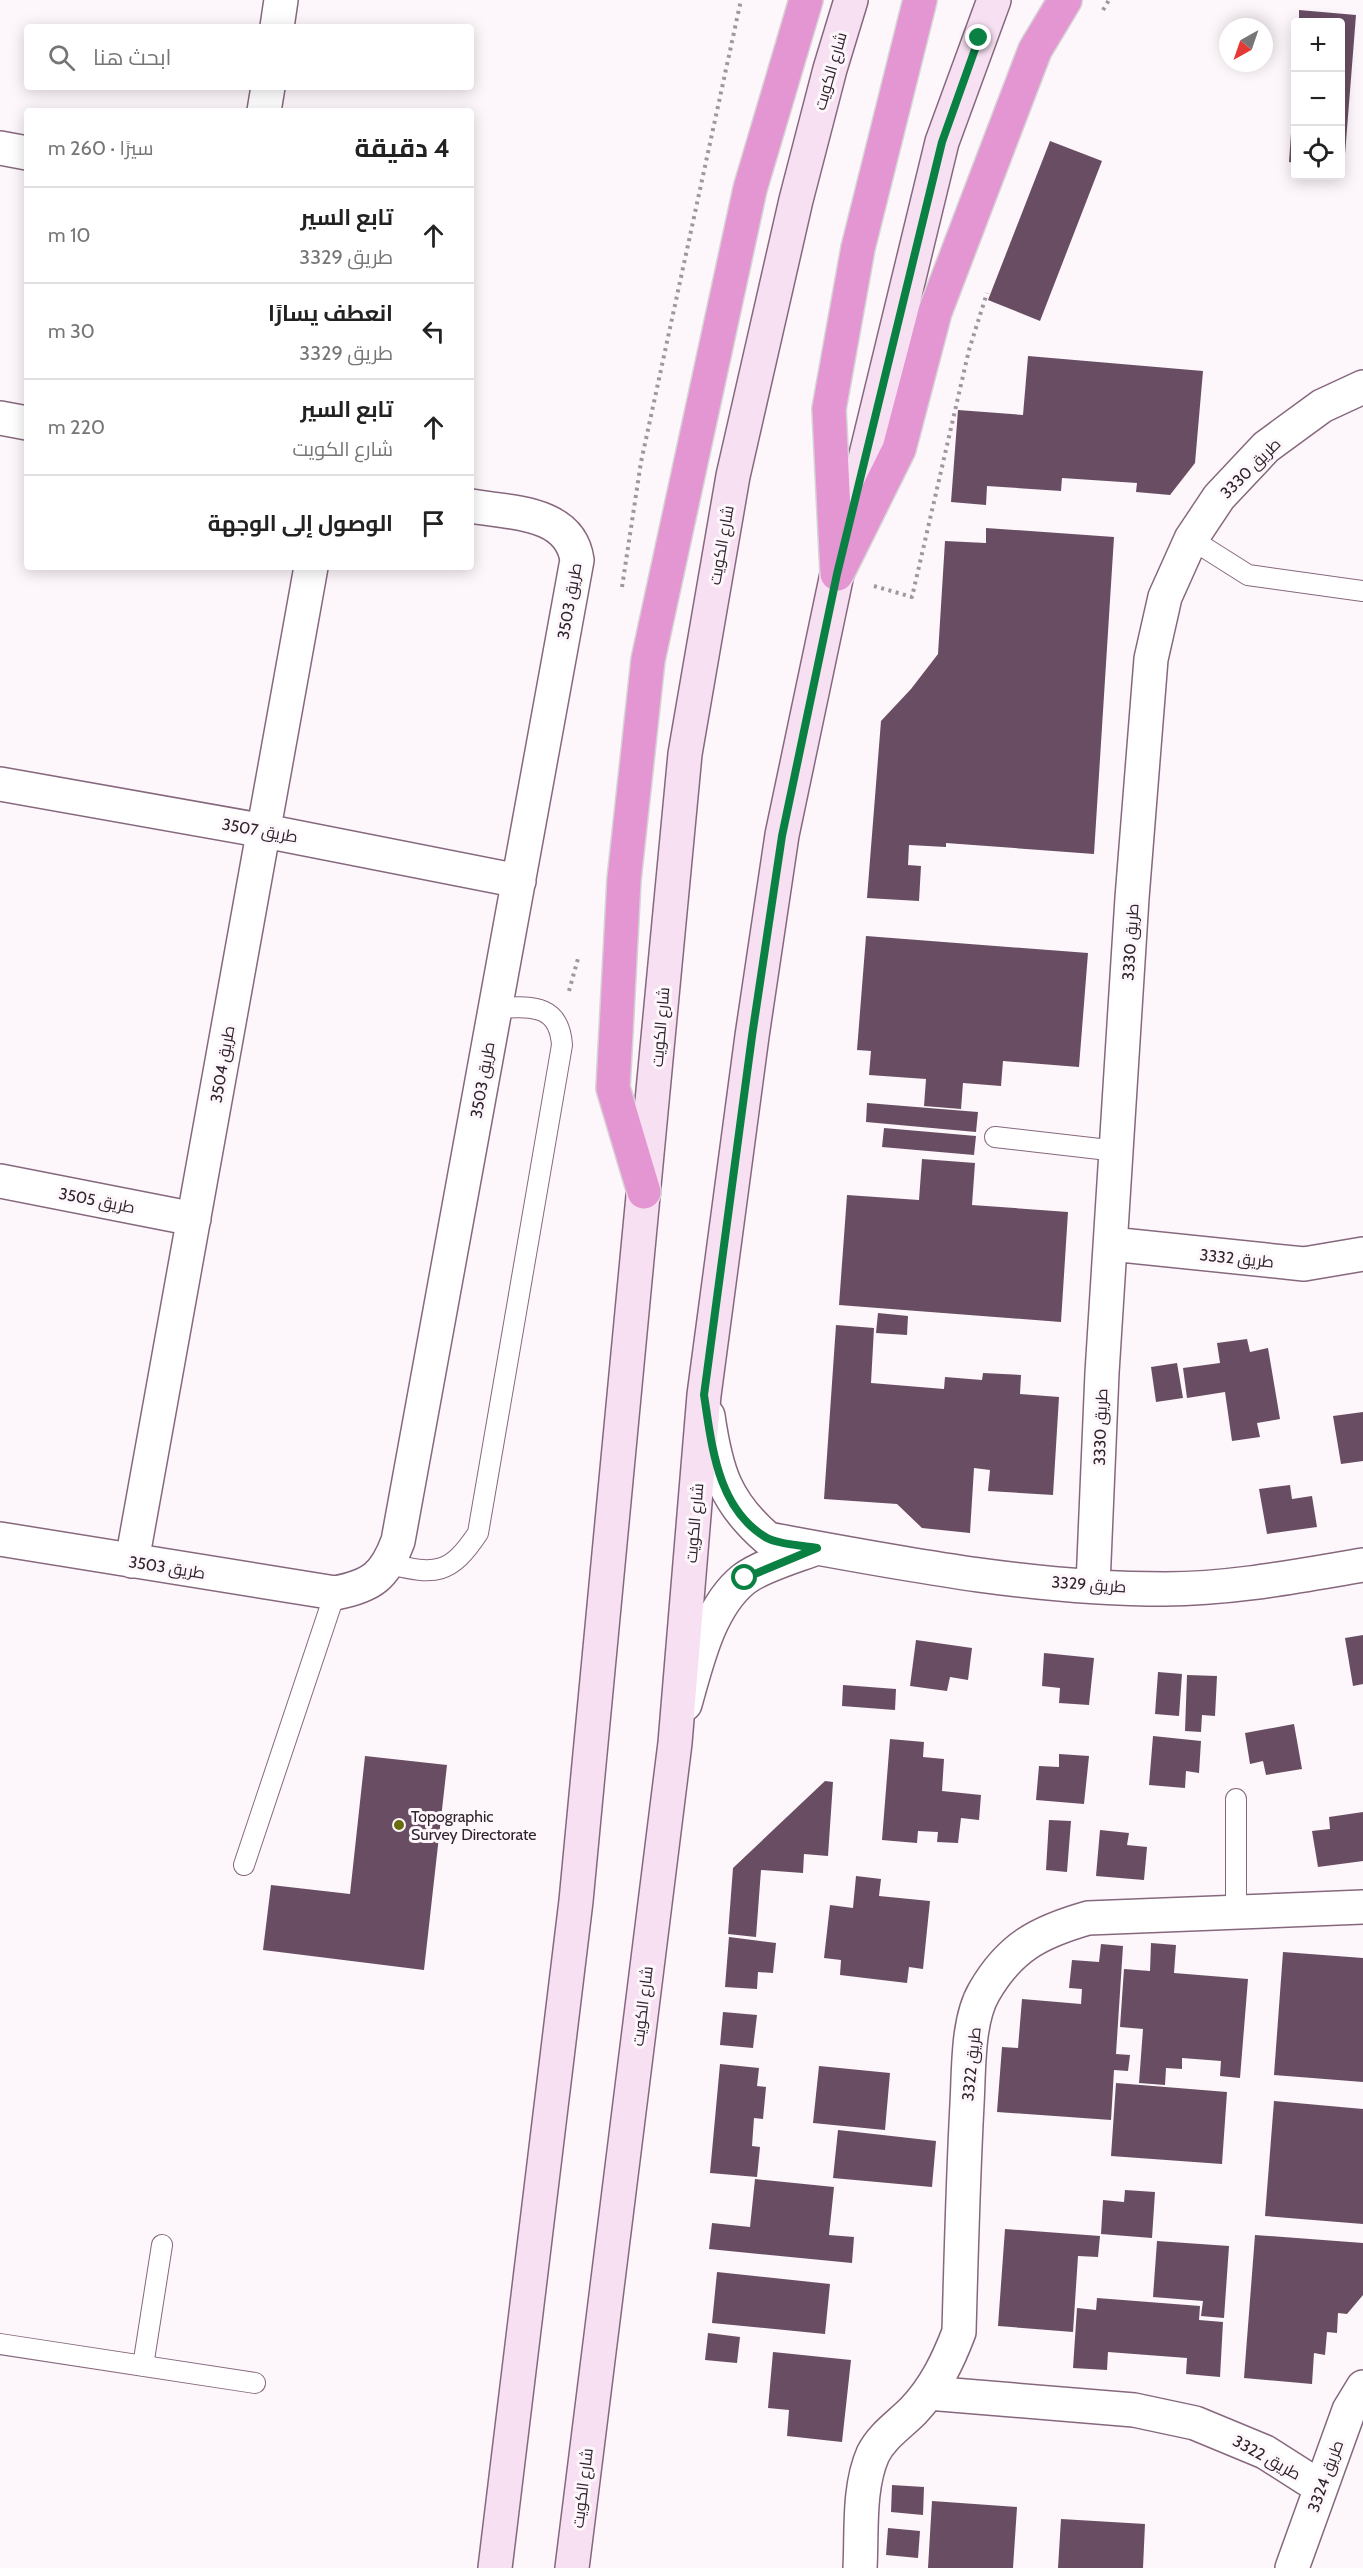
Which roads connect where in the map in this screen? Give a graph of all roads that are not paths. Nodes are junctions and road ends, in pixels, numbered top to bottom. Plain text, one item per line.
1 (281, 0) edge
2 (806, 0) edge
3 (851, 0) edge
4 (920, 0) edge
5 (994, 0) edge
6 (1065, 0) edge
7 (277, 24) edge
8 (268, 90) edge
9 (264, 108) edge
10 (0, 148) edge
11 (24, 152) edge
12 (1363, 387) edge
13 (0, 418) edge
14 (24, 422) edge
15 (474, 507) edge
16 (1191, 539) junction
17 (310, 570) edge
18 (837, 575) junction
19 (1363, 591) edge
20 (0, 784) edge
21 (265, 831) junction
22 (519, 882) junction
23 (495, 1008) junction
24 (995, 1137) dead end
25 (1117, 1151) junction
26 (0, 1181) edge
27 (645, 1192) junction
28 (194, 1218) junction
29 (1111, 1244) junction
30 (1363, 1254) edge
31 (704, 1395) junction
32 (0, 1539) edge
33 (817, 1548) junction
34 (132, 1561) junction
35 (389, 1564) junction
36 (1363, 1565) edge
37 (1093, 1585) junction
38 (335, 1593) junction
39 (675, 1743) junction
40 (1236, 1799) dead end
41 (244, 1865) dead end
42 (1363, 1907) edge
43 (1236, 1912) junction
44 (162, 2245) dead end
45 (0, 2344) edge
46 (143, 2366) junction
47 (255, 2383) dead end
48 (1363, 2386) edge
49 (928, 2393) junction
50 (1320, 2487) junction
51 (495, 2568) edge
52 (572, 2568) edge
53 (860, 2568) edge
54 (1292, 2568) edge

1 - 7 street
2 - 27 highway
3 - 27 main road, شارع الكويت
4 - 18 highway
5 - 18 main road, شارع الكويت
6 - 18 highway
8 - 9 street
10 - 11 street
12 - 16 street, طريق 3330
13 - 14 street
15 - 22 street, طريق 3503
16 - 19 lane
16 - 25 street, طريق 3330
17 - 21 street, طريق 3504
18 - 31 main road, شارع الكويت
20 - 21 street, طريق 3507
21 - 22 street, طريق 3507
21 - 28 street, طريق 3504
22 - 23 street, طريق 3503
23 - 35 street, طريق 3503
23 - 35 lane
24 - 25 lane
25 - 29 street, طريق 3330
26 - 28 street, طريق 3505
27 - 51 main road, شارع الكويت
28 - 34 street, طريق 3504
29 - 30 street, طريق 3332
29 - 37 street, طريق 3330
31 - 33 street, طريق 3329
31 - 39 main road, شارع الكويت
32 - 34 street, طريق 3503
33 - 37 street, طريق 3329
33 - 39 street
34 - 38 street, طريق 3503
35 - 38 street, طريق 3503
36 - 37 street, طريق 3329
38 - 41 lane
39 - 52 main road, شارع الكويت
40 - 43 lane
42 - 43 street, طريق 3322
43 - 49 street, طريق 3322
44 - 46 lane
45 - 46 lane
46 - 47 lane
48 - 50 street, طريق 3324
49 - 50 street, طريق 3322
49 - 53 street, طريق 3322
50 - 54 street, طريق 3324

